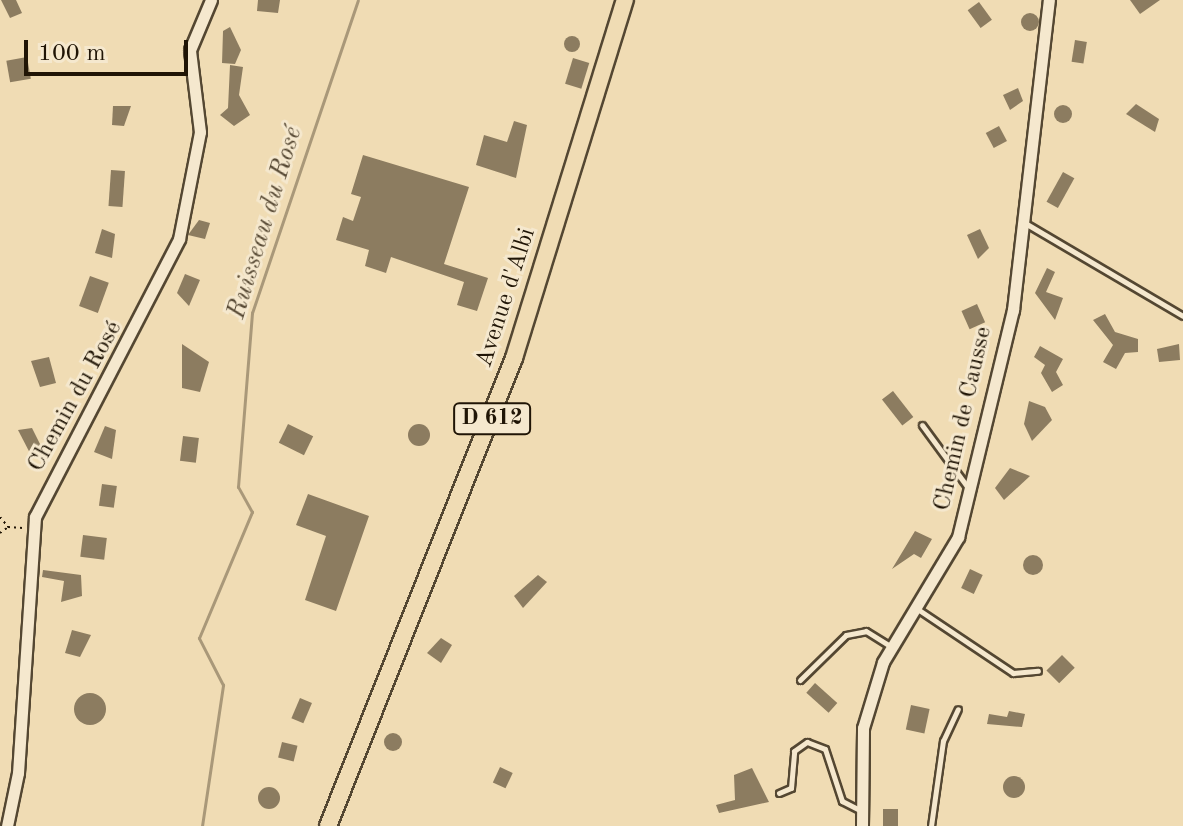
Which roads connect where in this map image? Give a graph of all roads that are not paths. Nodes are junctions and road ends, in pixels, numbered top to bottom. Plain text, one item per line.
1 (211, 0) edge
2 (625, 0) edge
3 (1049, 0) edge
4 (1020, 220) junction
5 (1183, 316) edge
6 (922, 425) dead end
7 (969, 489) junction
8 (916, 608) junction
9 (892, 647) junction
10 (1038, 671) dead end
11 (800, 680) dead end
12 (958, 709) dead end
13 (779, 793) dead end
14 (862, 811) junction
15 (7, 826) edge
16 (328, 826) edge
17 (862, 826) edge
18 (931, 826) edge

1 - 15 street, Chemin du Rosé
2 - 16 main road, Avenue d'Albi / D 612
3 - 4 street, Chemin de Causse
4 - 5 lane
4 - 7 street, Chemin de Causse
6 - 7 lane
7 - 8 street, Chemin de Causse
8 - 9 street, Chemin de Causse
8 - 10 lane
9 - 11 lane
9 - 14 street, Chemin de Causse
12 - 18 lane
13 - 14 lane
14 - 17 street, Chemin de Causse

